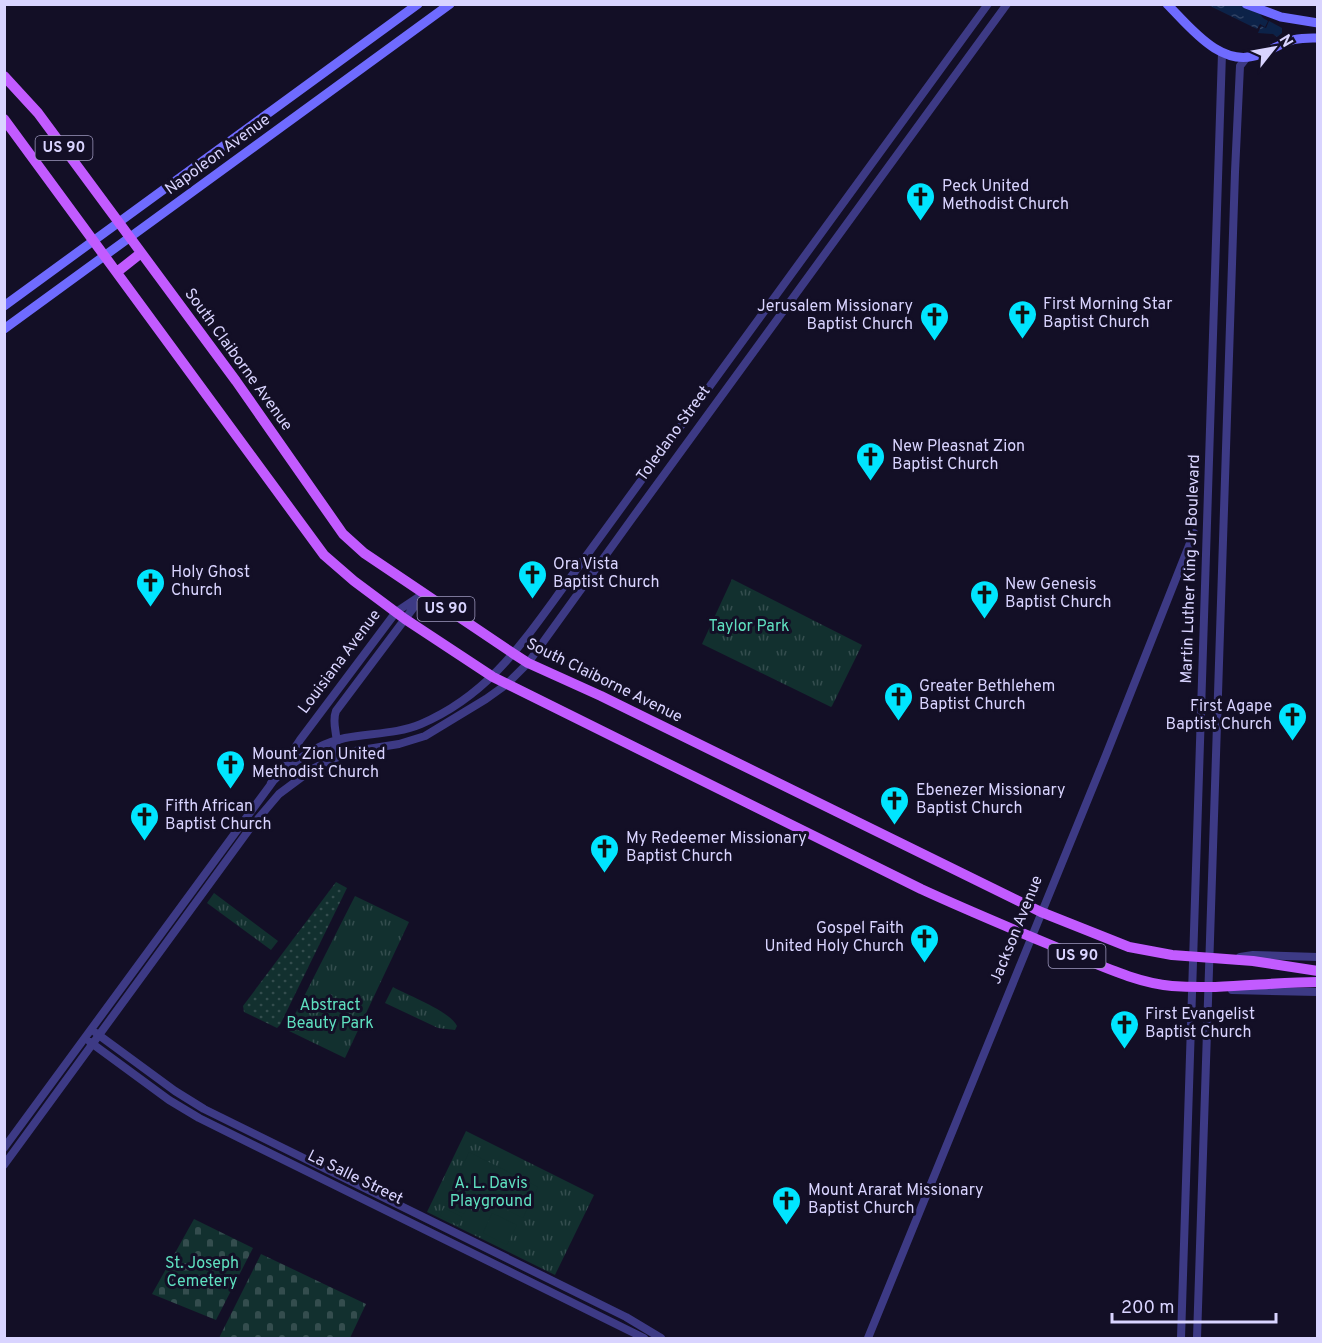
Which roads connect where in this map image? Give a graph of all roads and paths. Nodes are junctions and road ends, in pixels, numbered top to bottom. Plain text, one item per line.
1 (418, 4) edge
2 (450, 4) edge
3 (988, 4) edge
4 (1007, 4) edge
5 (1167, 4) edge
6 (1246, 4) edge
7 (1317, 23) edge
8 (1317, 39) edge
9 (1222, 53) junction
10 (1248, 57) junction
11 (4, 76) edge
12 (4, 119) edge
13 (119, 223) junction
14 (130, 238) junction
15 (94, 241) junction
16 (141, 253) junction
17 (106, 256) junction
18 (117, 272) junction
19 (4, 306) edge
20 (4, 329) edge
21 (1194, 533) dead end
22 (423, 594) junction
23 (400, 616) junction
24 (513, 654) junction
25 (528, 663) junction
26 (493, 677) junction
27 (507, 684) junction
28 (449, 708) junction
29 (440, 728) junction
30 (337, 740) junction
31 (345, 754) joint
32 (298, 778) junction
33 (271, 783) junction
34 (1041, 912) junction
35 (1031, 937) junction
36 (1192, 957) junction
37 (1317, 957) edge
38 (1210, 958) junction
39 (1231, 959) junction
40 (1317, 971) edge
41 (1317, 982) edge
42 (1191, 986) junction
43 (1215, 987) junction
44 (1317, 992) edge
45 (95, 1033) junction
46 (89, 1042) junction
47 (55, 1079) junction
48 (63, 1085) junction
49 (4, 1148) edge
50 (4, 1165) edge
51 (644, 1338) edge
52 (661, 1338) edge
53 (868, 1338) edge
54 (1181, 1338) edge
55 (1197, 1338) edge

1 - 13 main road, Napoleon Avenue
2 - 14 main road, Napoleon Avenue
3 - 24 street, Toledano Street
4 - 25 street, Toledano Street
5 - 9 main road
6 - 7 main road
8 - 10 main road
9 - 10 main road
9 - 36 street, Martin Luther King Jr Boulevard
10 - 38 street, Martin Luther King Jr Boulevard
11 - 13 main road, South Claiborne Avenue / US 90
12 - 15 main road, US 90
13 - 14 main road, South Claiborne Avenue / US 90
13 - 15 main road, Napoleon Avenue
14 - 16 main road, South Claiborne Avenue / US 90
14 - 17 main road, Napoleon Avenue
15 - 17 main road, US 90
15 - 19 main road, Napoleon Avenue
16 - 18 main road
16 - 22 main road, South Claiborne Avenue / US 90
17 - 18 main road, US 90
17 - 20 main road, Napoleon Avenue
18 - 23 main road, US 90
21 - 34 street, Jackson Avenue
22 - 23 street, Louisiana Avenue
22 - 24 main road, South Claiborne Avenue / US 90
23 - 26 main road, US 90
23 - 30 street, Louisiana Avenue
23 - 33 street, Louisiana Avenue
24 - 25 main road, South Claiborne Avenue / US 90
24 - 26 street, Toledano Street
25 - 27 street, Toledano Street
25 - 34 main road, South Claiborne Avenue / US 90
26 - 27 main road, US 90
26 - 28 street, Toledano Street
27 - 29 street, Toledano Street
27 - 35 main road, US 90
28 - 29 street
28 - 30 street, Toledano Street
29 - 31 street, Toledano Street
30 - 32 street, Louisiana Avenue
30 - 33 street, Louisiana Avenue
31 - 32 street, Louisiana Avenue
32 - 45 street, Louisiana Avenue
33 - 45 street, Louisiana Avenue
34 - 35 street, Jackson Avenue
34 - 36 main road, South Claiborne Avenue / US 90
35 - 42 main road, US 90
35 - 53 street, Jackson Avenue
36 - 38 main road, South Claiborne Avenue / US 90
36 - 42 street, Martin Luther King Jr Boulevard
37 - 39 street, South Claiborne Avenue
38 - 39 main road, South Claiborne Avenue / US 90
38 - 43 street, Martin Luther King Jr Boulevard
39 - 40 main road, South Claiborne Avenue / US 90
41 - 43 main road, US 90
42 - 43 main road, US 90
42 - 54 street, Martin Luther King Jr Boulevard
43 - 44 street
43 - 55 street, Martin Luther King Jr Boulevard
45 - 46 street, Louisiana Avenue
45 - 52 street, La Salle Street
46 - 47 street, Louisiana Avenue
46 - 48 street, Louisiana Avenue
46 - 51 street, La Salle Street
47 - 48 street
47 - 49 street, Louisiana Avenue
48 - 50 street, Louisiana Avenue

